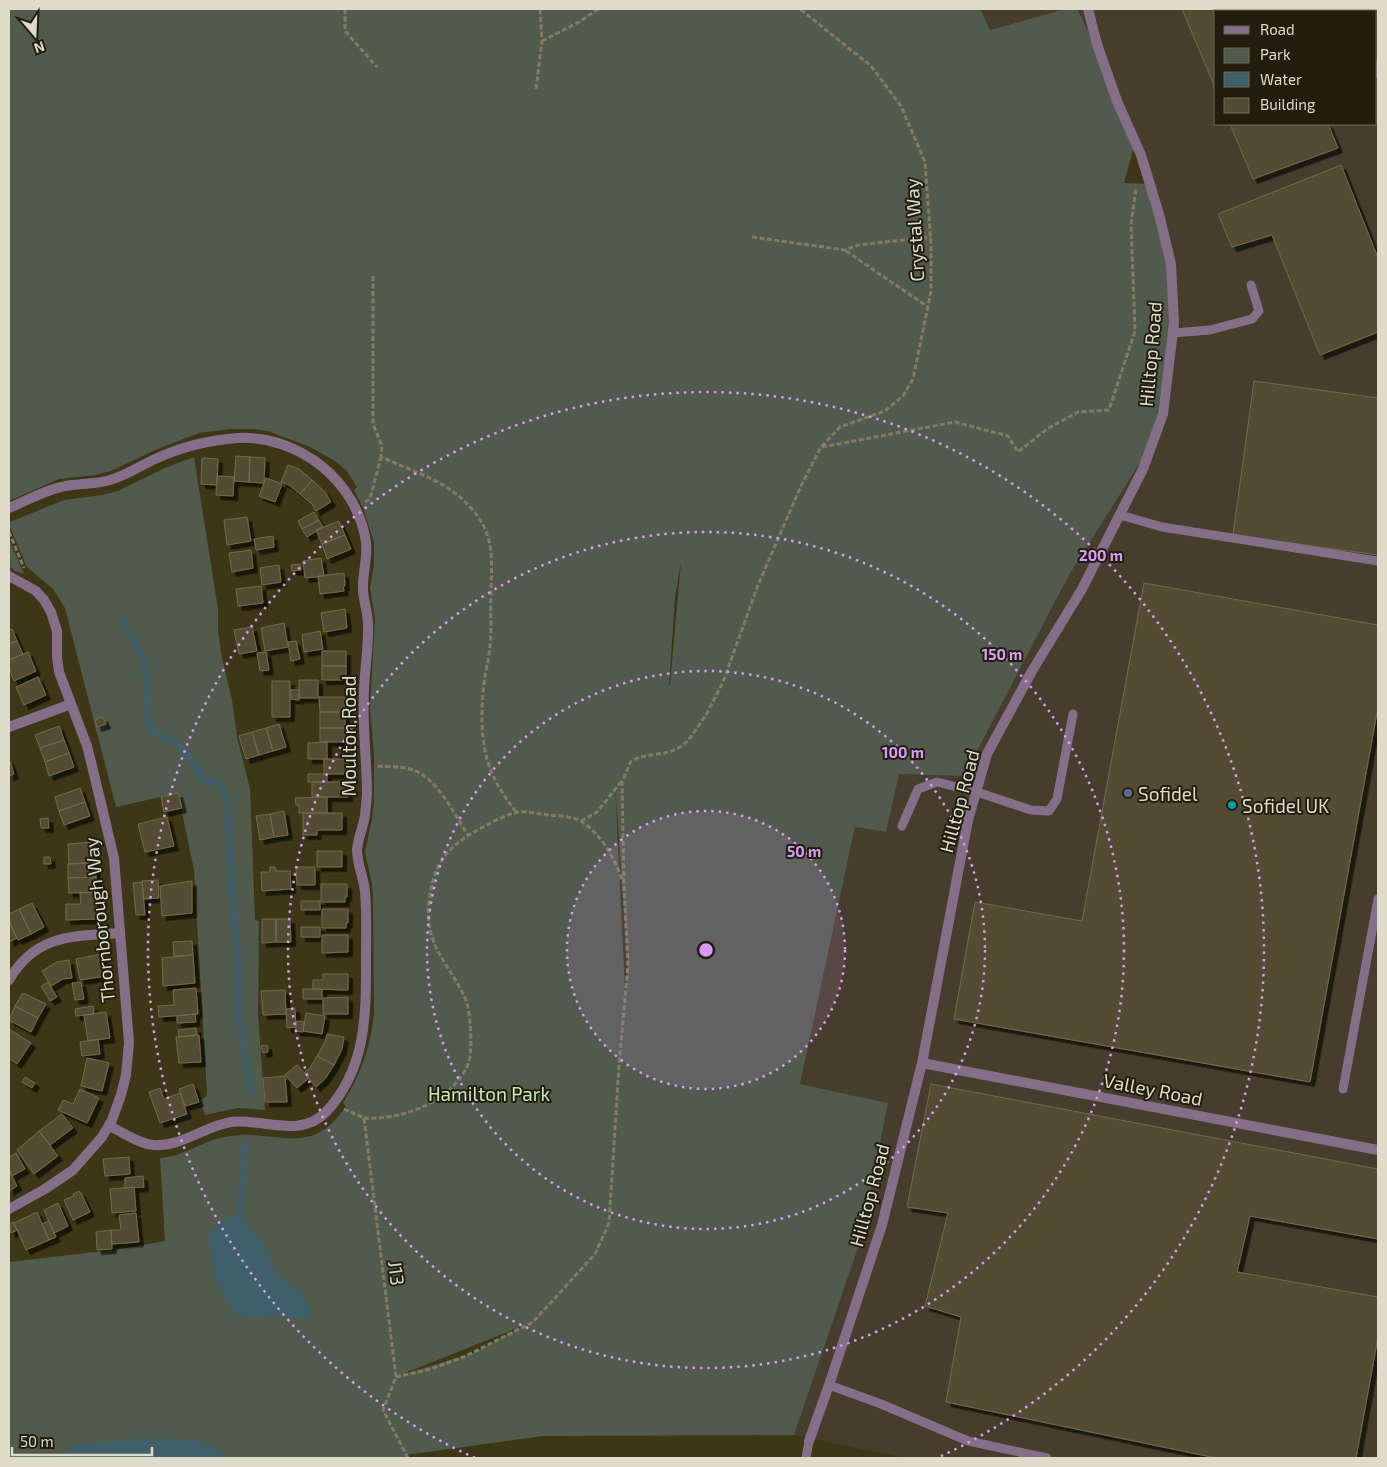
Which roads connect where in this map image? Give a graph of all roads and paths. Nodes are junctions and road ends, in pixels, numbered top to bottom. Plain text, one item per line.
1 (345, 9) edge
2 (540, 9) edge
3 (598, 9) edge
4 (801, 9) edge
5 (1088, 9) edge
6 (542, 41) junction
7 (376, 67) dead end
8 (536, 89) dead end
9 (1137, 183) dead end
10 (752, 237) dead end
11 (931, 237) junction
12 (846, 250) junction
13 (373, 276) dead end
14 (1251, 285) dead end
15 (928, 307) junction
16 (1173, 333) junction
17 (822, 447) junction
18 (381, 457) junction
19 (354, 507) junction
20 (9, 508) edge
21 (1120, 515) junction
22 (9, 532) edge
23 (1378, 561) edge
24 (9, 576) edge
25 (33, 589) junction
26 (71, 704) junction
27 (1073, 714) dead end
28 (9, 727) edge
29 (366, 766) junction
30 (622, 782) junction
31 (977, 792) junction
32 (517, 813) junction
33 (581, 821) junction
34 (902, 826) dead end
35 (468, 835) junction
36 (624, 887) junction
37 (1378, 899) edge
38 (120, 933) junction
39 (10, 973) edge
40 (922, 1063) junction
41 (1343, 1089) dead end
42 (334, 1102) junction
43 (364, 1118) junction
44 (109, 1126) junction
45 (1378, 1150) edge
46 (9, 1208) edge
47 (396, 1377) junction
48 (830, 1385) junction
49 (809, 1441) joint
50 (408, 1458) edge
51 (806, 1458) edge
52 (1048, 1458) edge

1 - 7 path
2 - 6 path
3 - 6 path
4 - 11 path, Crystal Way
5 - 16 street, Hilltop Road
6 - 8 path
9 - 17 path
10 - 12 path
11 - 12 path
11 - 15 path, Crystal Way
12 - 15 path
13 - 18 path
14 - 16 lane
15 - 17 path, Crystal Way
16 - 21 street, Hilltop Road
17 - 30 path, Crystal Way
18 - 19 path
18 - 32 path
19 - 20 street, Moulton Road
19 - 29 street, Moulton Road
21 - 23 lane
21 - 31 street, Hilltop Road
22 - 25 path
24 - 25 street, Thornborough Way
25 - 26 street, Thornborough Way
26 - 28 street
26 - 38 street, Thornborough Way
27 - 31 lane
29 - 35 path
29 - 42 street, Moulton Road
30 - 33 path
30 - 36 path
31 - 34 lane
31 - 40 street, Hilltop Road
32 - 33 path
32 - 35 path
33 - 36 path
35 - 43 path
36 - 47 path
37 - 41 lane
38 - 39 street
38 - 44 street, Thornborough Way
40 - 45 street, Valley Road
40 - 48 street, Hilltop Road
42 - 43 path
42 - 44 street, Moulton Road
43 - 47 path, J13
44 - 46 street, Thornborough Way
47 - 50 path, J13
48 - 49 street, Hilltop Road
48 - 52 lane
49 - 51 lane, Hilltop Road

